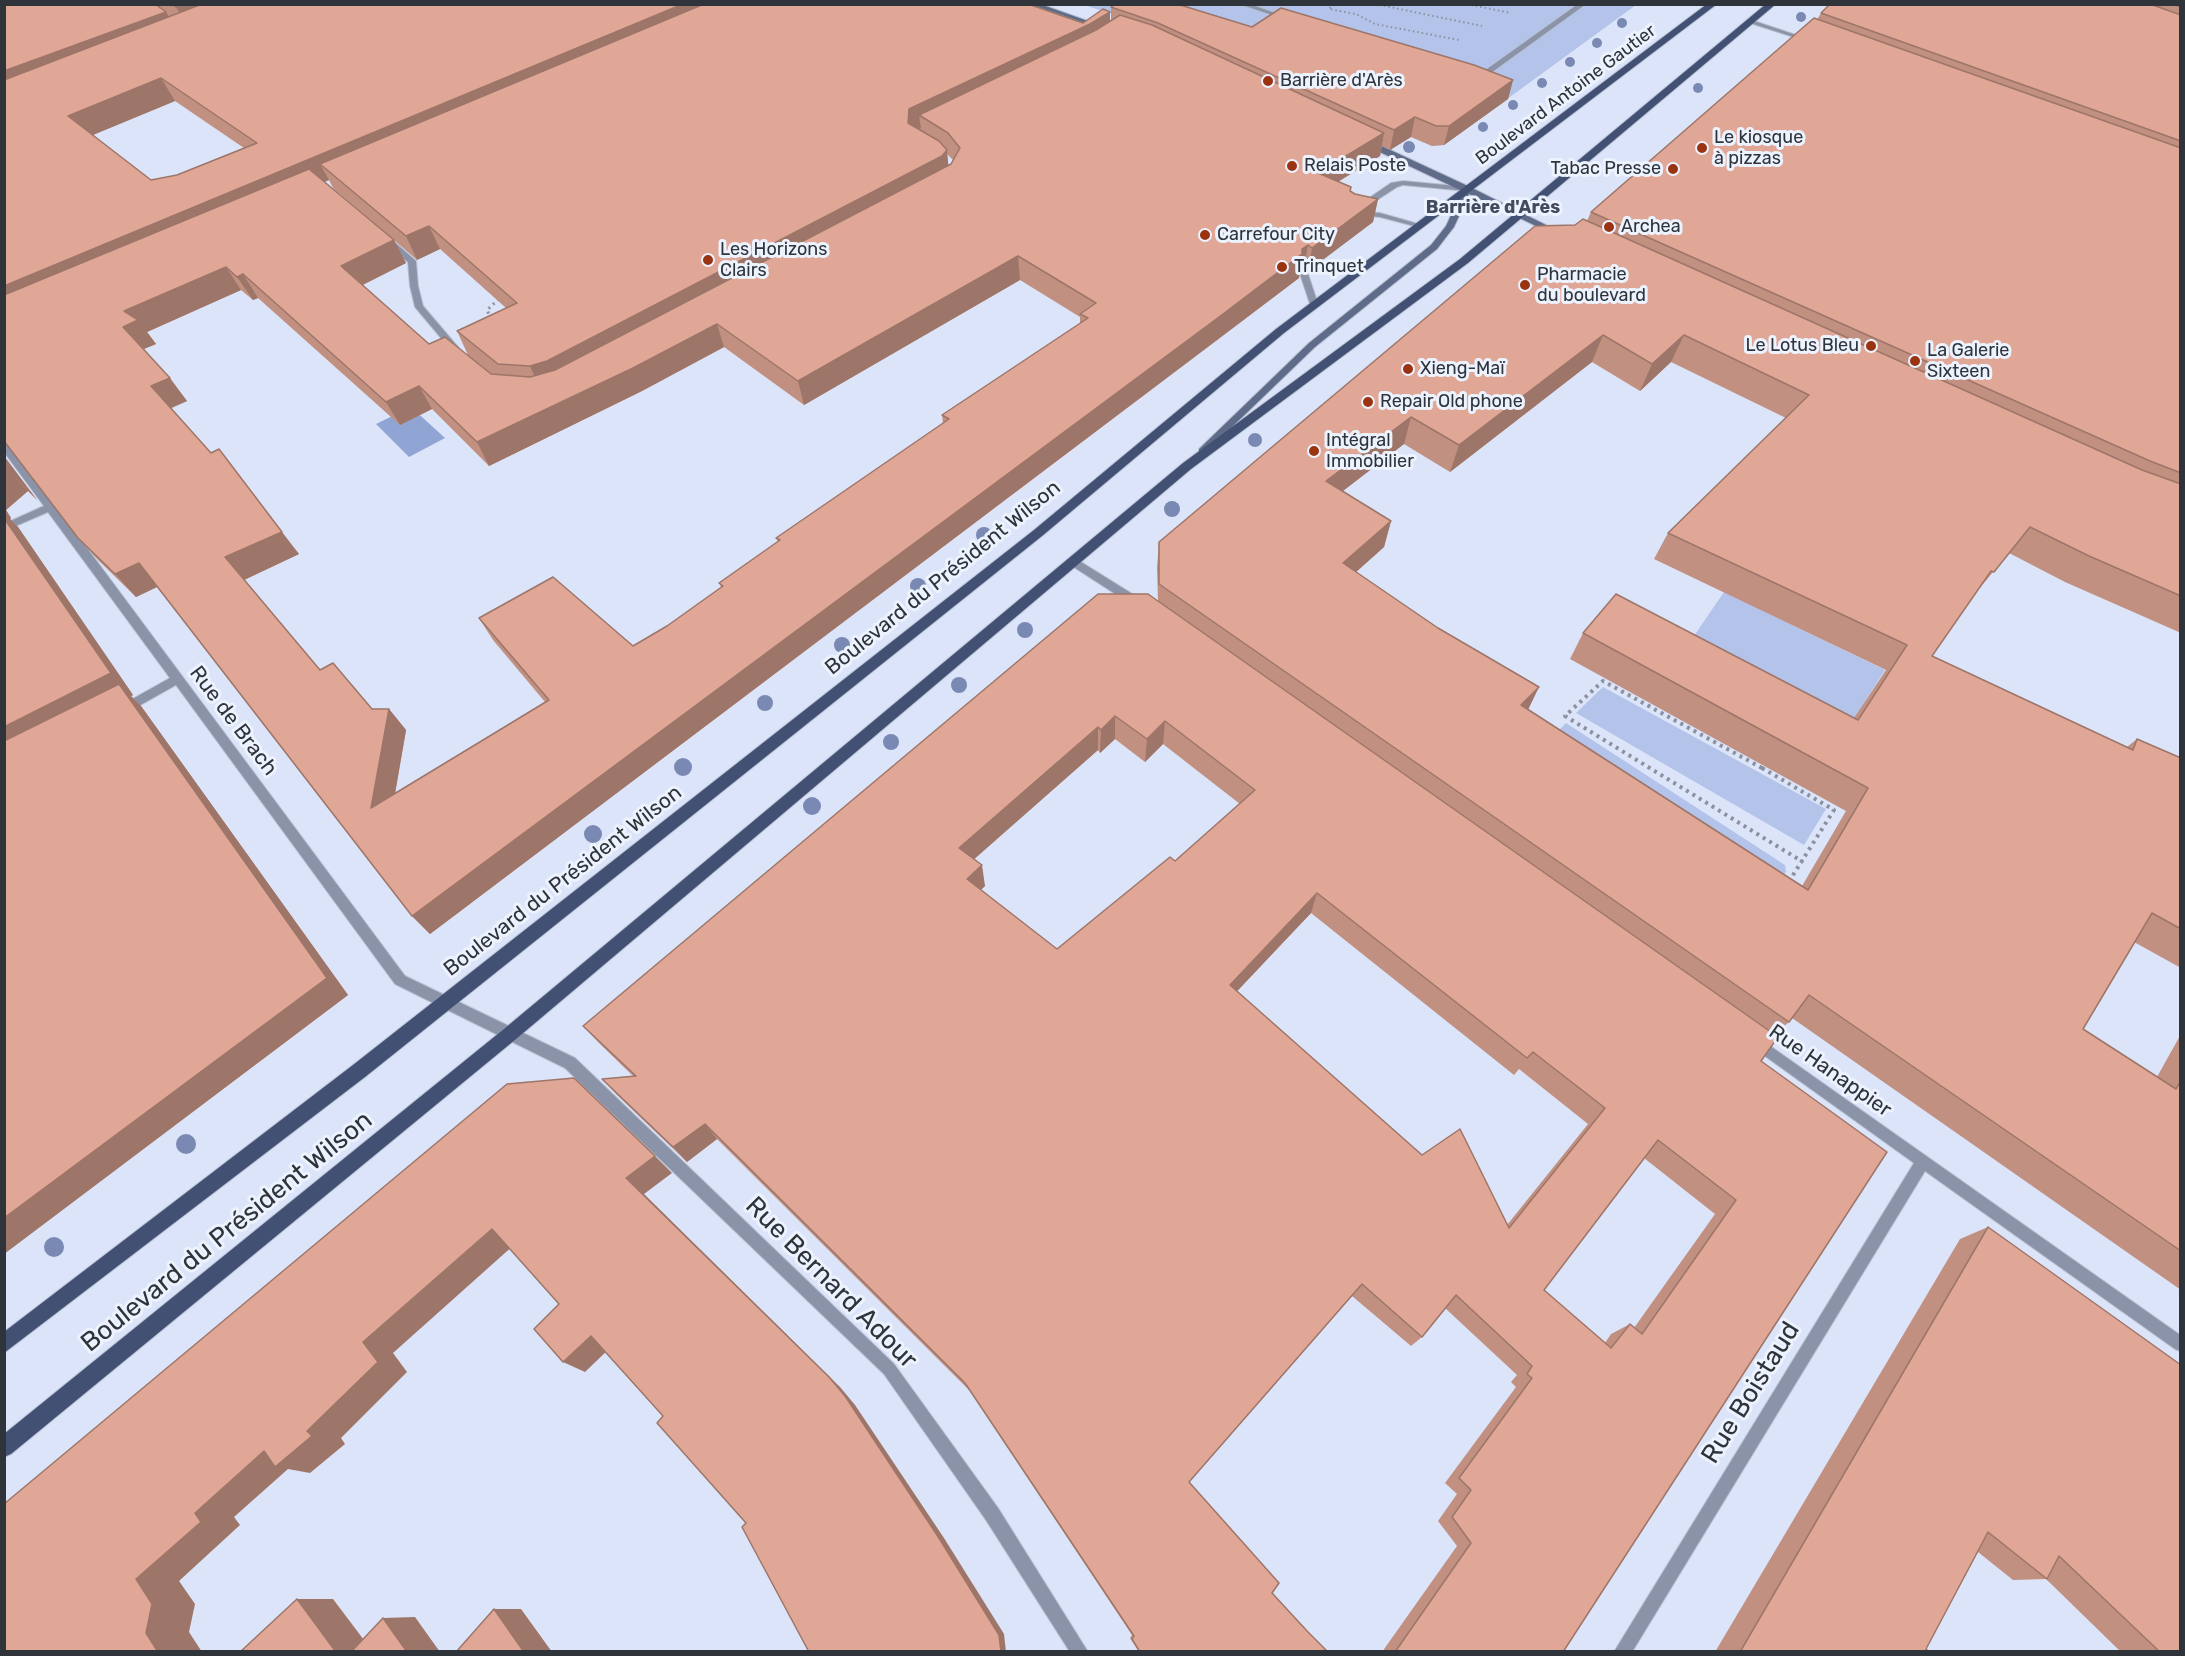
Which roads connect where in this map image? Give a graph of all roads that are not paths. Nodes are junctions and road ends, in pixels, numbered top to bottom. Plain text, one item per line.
1 (1032, 4) edge
2 (1242, 4) edge
3 (1583, 4) edge
4 (1713, 4) edge
5 (1772, 4) edge
6 (1299, 22) edge
7 (1752, 22) junction
8 (1111, 30) edge
9 (1822, 45) edge
10 (1470, 73) edge
11 (1362, 141) edge
12 (1467, 189) junction
13 (1521, 215) junction
14 (1418, 225) junction
15 (1566, 237) edge
16 (385, 238) edge
17 (1304, 274) edge
18 (1314, 304) junction
19 (462, 357) edge
20 (4, 445) edge
21 (1187, 466) junction
22 (51, 507) junction
23 (4, 528) edge
24 (1073, 561) junction
25 (1147, 610) edge
26 (178, 679) junction
27 (108, 717) edge
28 (447, 1002) junction
29 (1743, 1033) edge
30 (510, 1034) junction
31 (1923, 1161) junction
32 (4, 1344) edge
33 (2181, 1344) edge
34 (4, 1447) edge
35 (1080, 1652) edge
36 (1622, 1652) edge

1 - 8 main road
2 - 6 street
3 - 10 street
4 - 12 main road, Boulevard Antoine Gautier
5 - 7 main road
7 - 9 street
7 - 13 main road
11 - 12 main road
12 - 13 main road
12 - 14 main road, Boulevard du Président Wilson
12 - 14 street
12 - 21 main road
13 - 15 main road
13 - 21 main road, Boulevard du Président Wilson
14 - 18 main road, Boulevard du Président Wilson
16 - 19 street
17 - 18 street
18 - 28 main road, Boulevard du Président Wilson
20 - 22 street, Rue de Brach
21 - 24 main road, Boulevard du Président Wilson
22 - 23 street
22 - 26 street, Rue de Brach
24 - 25 street
24 - 30 main road, Boulevard du Président Wilson
26 - 27 street
26 - 28 street, Rue de Brach
28 - 30 street, Boulevard du Président Wilson
28 - 32 main road, Boulevard du Président Wilson
29 - 31 street, Rue Hanappier
30 - 34 main road, Boulevard du Président Wilson
30 - 35 street, Rue Bernard Adour
31 - 33 street, Rue Hanappier
31 - 36 street, Rue Boistaud

